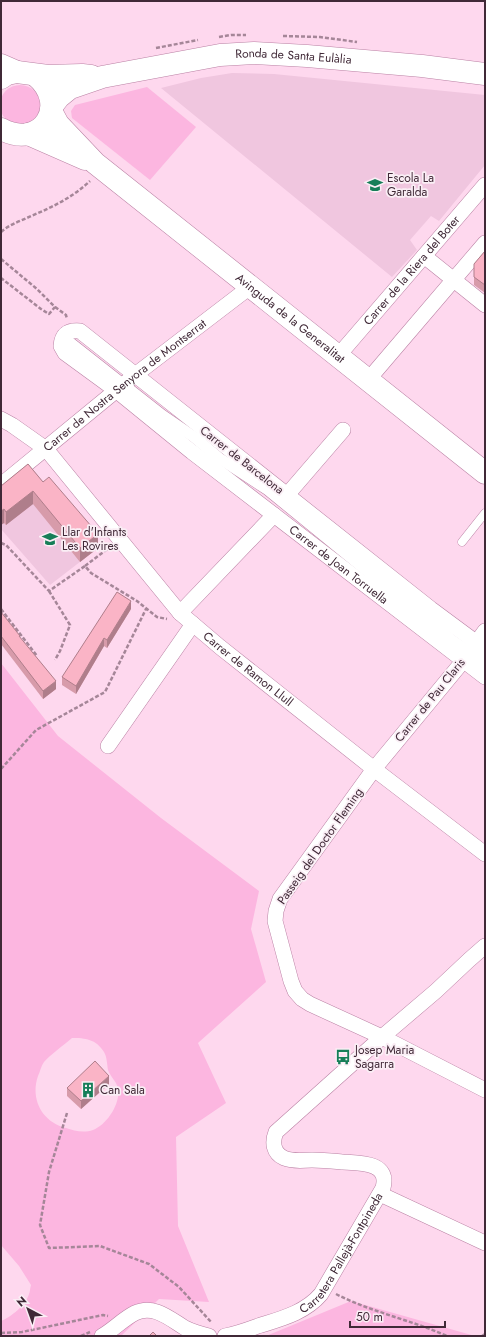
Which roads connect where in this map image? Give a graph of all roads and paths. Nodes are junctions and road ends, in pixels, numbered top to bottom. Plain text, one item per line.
1 (13, 73) edge
2 (485, 74) edge
3 (102, 77) junction
4 (52, 108) junction
5 (1, 128) edge
6 (28, 134) junction
7 (98, 165) junction
8 (485, 185) edge
9 (1, 232) edge
10 (485, 243) edge
11 (424, 256) junction
12 (1, 259) edge
13 (1, 278) edge
14 (454, 279) junction
15 (250, 287) junction
16 (485, 305) edge
17 (55, 307) junction
18 (70, 335) junction
19 (338, 356) junction
20 (368, 380) junction
21 (125, 383) junction
22 (1, 419) edge
23 (342, 430) dead end
24 (46, 449) junction
25 (485, 473) edge
26 (247, 476) junction
27 (1, 485) edge
28 (287, 495) junction
29 (485, 513) edge
30 (271, 517) junction
31 (290, 523) dead end
32 (120, 539) junction
33 (462, 542) dead end
34 (1, 543) edge
35 (84, 566) junction
36 (375, 586) junction
37 (49, 591) junction
38 (1, 609) edge
39 (146, 609) junction
40 (180, 613) junction
41 (193, 624) junction
42 (476, 647) edge
43 (37, 656) edge
44 (54, 660) dead end
45 (485, 663) edge
46 (485, 677) edge
47 (108, 746) dead end
48 (1, 769) edge
49 (374, 769) junction
50 (485, 854) edge
51 (485, 946) edge
52 (382, 1037) junction
53 (485, 1090) edge
54 (67, 1114) dead end
55 (380, 1194) junction
56 (485, 1243) edge
57 (325, 1288) junction
58 (116, 1327) edge
59 (1, 1333) edge
60 (216, 1333) edge
61 (485, 1334) edge
62 (102, 1336) edge
63 (448, 1336) edge
64 (482, 1336) edge

1 - 3 main road
1 - 4 main road
2 - 3 main road, Ronda de Santa Eulàlia
3 - 4 main road
4 - 6 main road
4 - 7 main road
5 - 6 main road
6 - 7 main road
7 - 9 path
7 - 15 main road, Avinguda de la Generalitat
8 - 11 street, Carrer de la Riera del Boter
10 - 14 street
11 - 14 street
11 - 19 street, Carrer de la Riera del Boter
12 - 17 path
13 - 17 path
14 - 16 street
14 - 20 street
15 - 19 main road, Avinguda de la Generalitat
15 - 21 street, Carrer de Nostra Senyora de Montserrat
17 - 18 path
18 - 21 street, Carrer de Barcelona
18 - 21 street, Carrer de Barcelona
19 - 20 main road, Avinguda de la Generalitat
20 - 25 main road, Avinguda de la Generalitat
21 - 24 street, Carrer de Nostra Senyora de Montserrat
21 - 26 street
21 - 28 street, Carrer de Barcelona
21 - 30 street, Carrer de Joan Torruella
22 - 24 street, Carrer de Ramon Llull
23 - 28 street
24 - 27 street, Carrer de Nostra Senyora de Montserrat
24 - 32 street, Carrer de Ramon Llull
26 - 31 street
26 - 36 street
28 - 42 street, Carrer de Barcelona
29 - 33 lane
30 - 36 street, Carrer de Joan Torruella
30 - 40 street
32 - 35 path
32 - 40 street, Carrer de Ramon Llull
34 - 37 path
35 - 37 path
35 - 39 path
36 - 42 street, Carrer de Joan Torruella
37 - 44 path
38 - 43 path
39 - 40 path
39 - 48 path
40 - 41 street, Carrer de Ramon Llull
41 - 47 street
41 - 49 street, Carrer de Ramon Llull
42 - 45 street
42 - 46 street, Carrer de Joan Torruella
42 - 49 street, Carrer de Pau Claris
49 - 50 street, Carrer de Ramon Llull
49 - 52 street, Passeig del Doctor Fleming
51 - 52 street
52 - 53 street, Passeig del Doctor Fleming
52 - 55 street, Carretera Pallejà-Fontpineda
54 - 60 path
55 - 56 street
55 - 57 street, Carretera Pallejà-Fontpineda
57 - 60 street, Carretera Pallejà-Fontpineda
57 - 63 path
58 - 59 path
58 - 60 street
58 - 62 street
61 - 64 path

